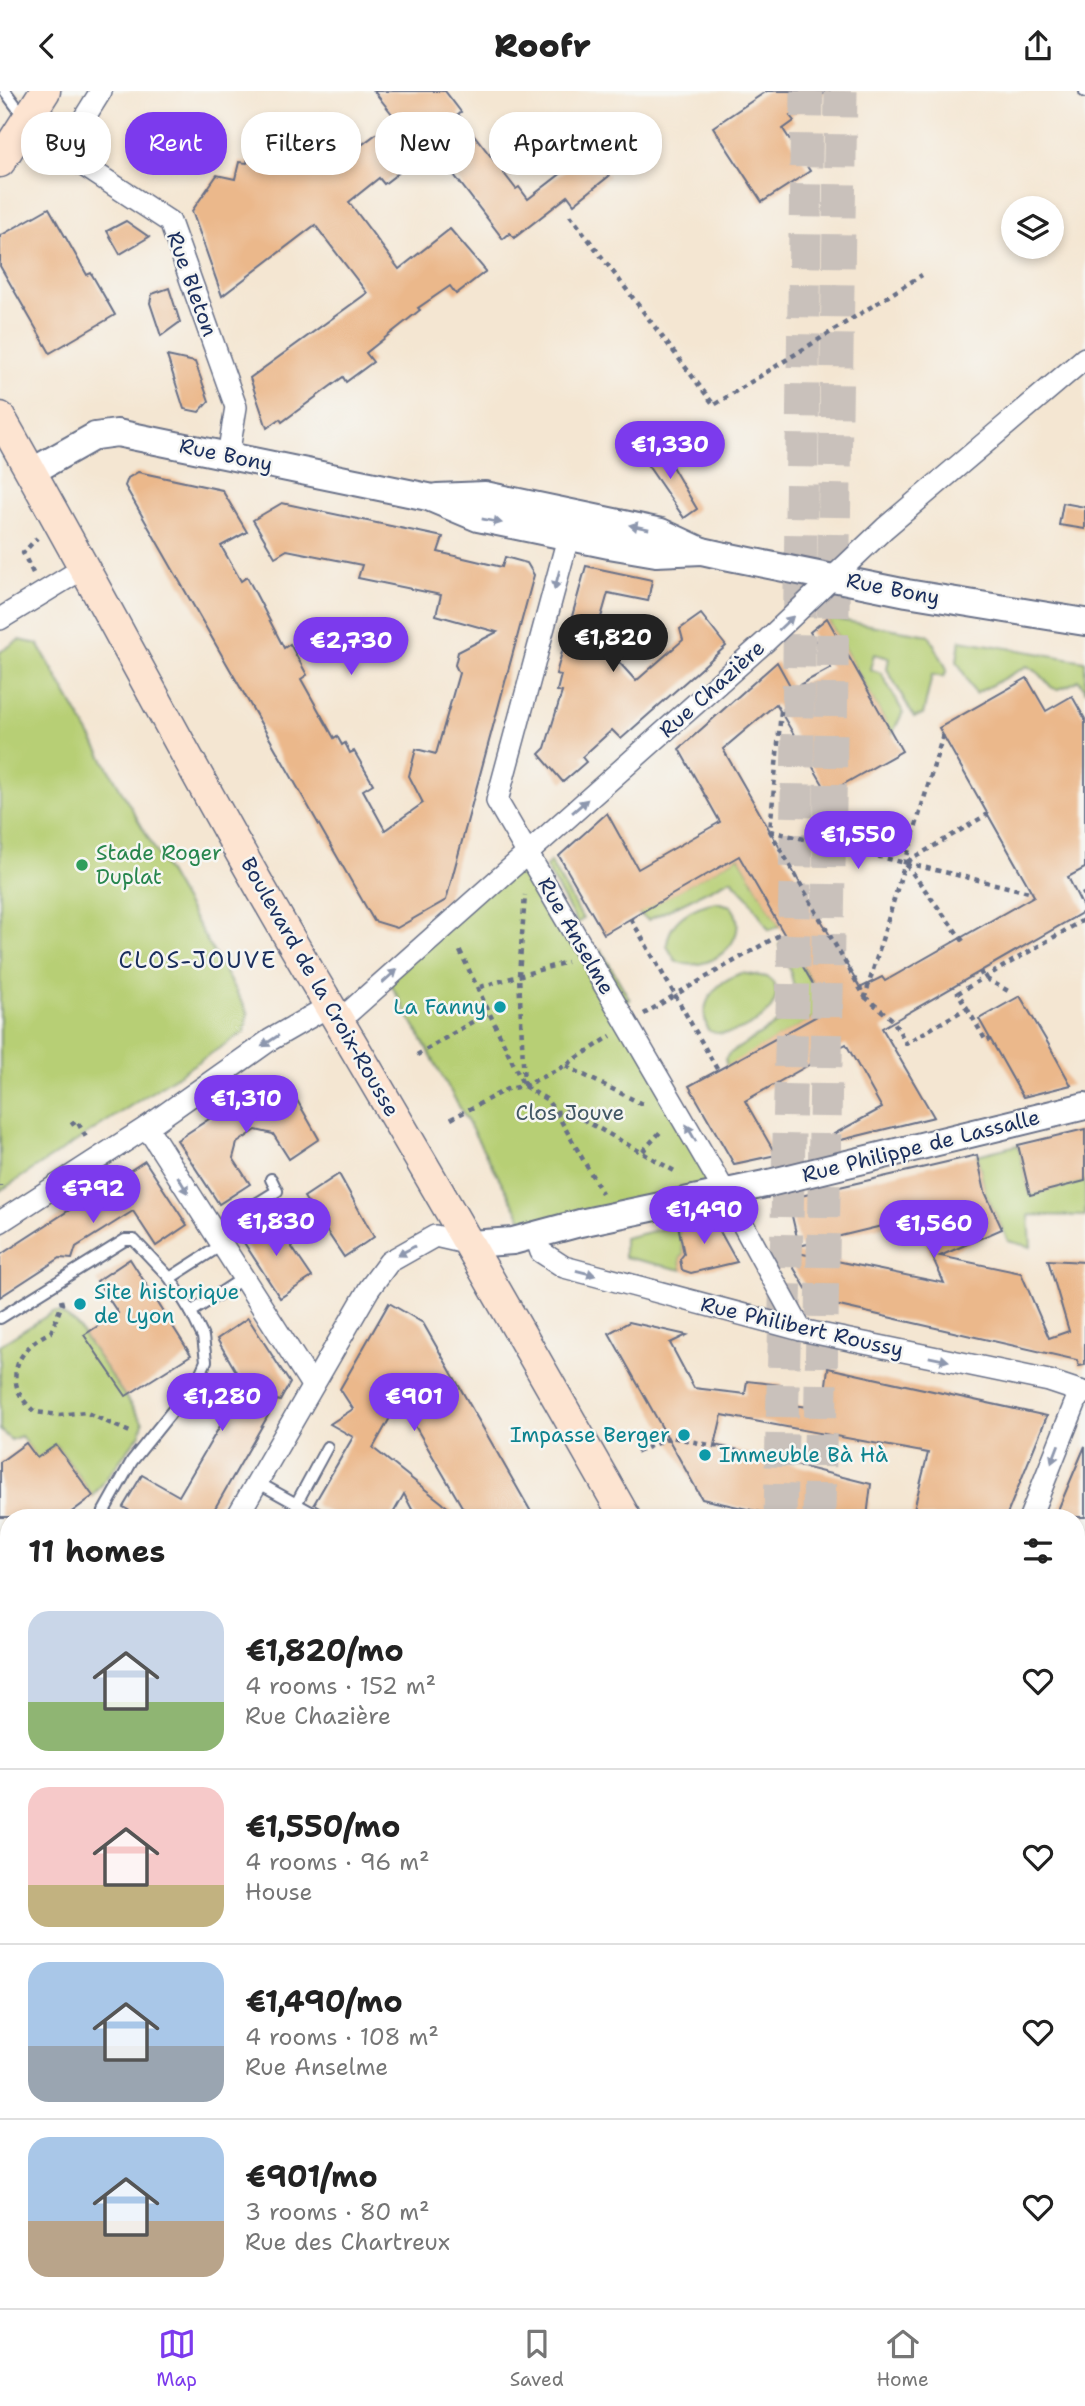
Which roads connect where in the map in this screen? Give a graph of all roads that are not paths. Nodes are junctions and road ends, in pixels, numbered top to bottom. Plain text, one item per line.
1 (5, 91) edge
2 (45, 91) edge
3 (102, 91) edge
4 (31, 112) edge
5 (21, 113) edge
6 (21, 128) edge
7 (0, 162) edge
8 (1085, 358) edge
9 (0, 417) edge
10 (228, 456) junction
11 (31, 472) junction
12 (571, 525) junction
13 (82, 569) junction
14 (835, 578) junction
15 (0, 619) edge
16 (1085, 622) edge
17 (528, 851) junction
18 (334, 1014) junction
19 (1085, 1106) edge
20 (147, 1127) junction
21 (271, 1179) dead end
22 (725, 1192) junction
23 (0, 1222) edge
24 (535, 1235) junction
25 (216, 1239) junction
26 (470, 1244) junction
27 (170, 1278) junction
28 (242, 1279) junction
29 (191, 1312) junction
30 (0, 1318) edge
31 (801, 1330) junction
32 (312, 1385) junction
33 (1082, 1392) edge
34 (327, 1447) dead end
35 (257, 1482) junction
36 (296, 1504) junction
37 (105, 1509) edge
38 (242, 1509) edge
39 (305, 1509) edge
40 (620, 1509) edge
41 (1033, 1509) edge

1 - 5 lane
2 - 4 main road
3 - 10 street, Rue Bleton
6 - 7 main road
8 - 14 street, Rue Chazière
9 - 11 main road, Boulevard de la Croix-Rousse
10 - 11 street, Rue Bony
10 - 12 street, Rue Bony
11 - 13 main road, Boulevard de la Croix-Rousse
12 - 14 street, Rue Bony
12 -> 17 street, Rue Anselme
13 - 15 street
13 - 18 main road, Boulevard de la Croix-Rousse
14 - 16 street, Rue Bony
17 -> 14 street, Rue Chazière
18 -> 17 street, Rue Chazière
22 -> 17 street, Rue Anselme
18 -> 20 street, Rue Chazière
18 - 26 main road, Boulevard de la Croix-Rousse
19 - 22 street, Rue Philippe de Lassalle
20 - 23 street, Rue Chazière
20 -> 25 street
21 - 25 lane
22 - 24 street, Rue Philippe de Lassalle
22 - 31 street, Rue Anselme
24 - 26 street, Rue Philippe de Lassalle
24 -> 31 street, Rue Philibert Roussy
25 - 27 lane
25 - 28 street
26 -> 32 street
26 - 40 main road, Boulevard de la Croix-Rousse
27 - 29 lane
27 - 30 lane
28 - 29 lane
28 - 32 street
29 - 37 lane
31 -> 33 street, Rue Philibert Roussy
32 - 35 street
33 -> 41 street
34 - 36 lane
35 - 36 lane
35 - 38 street
36 - 39 lane

